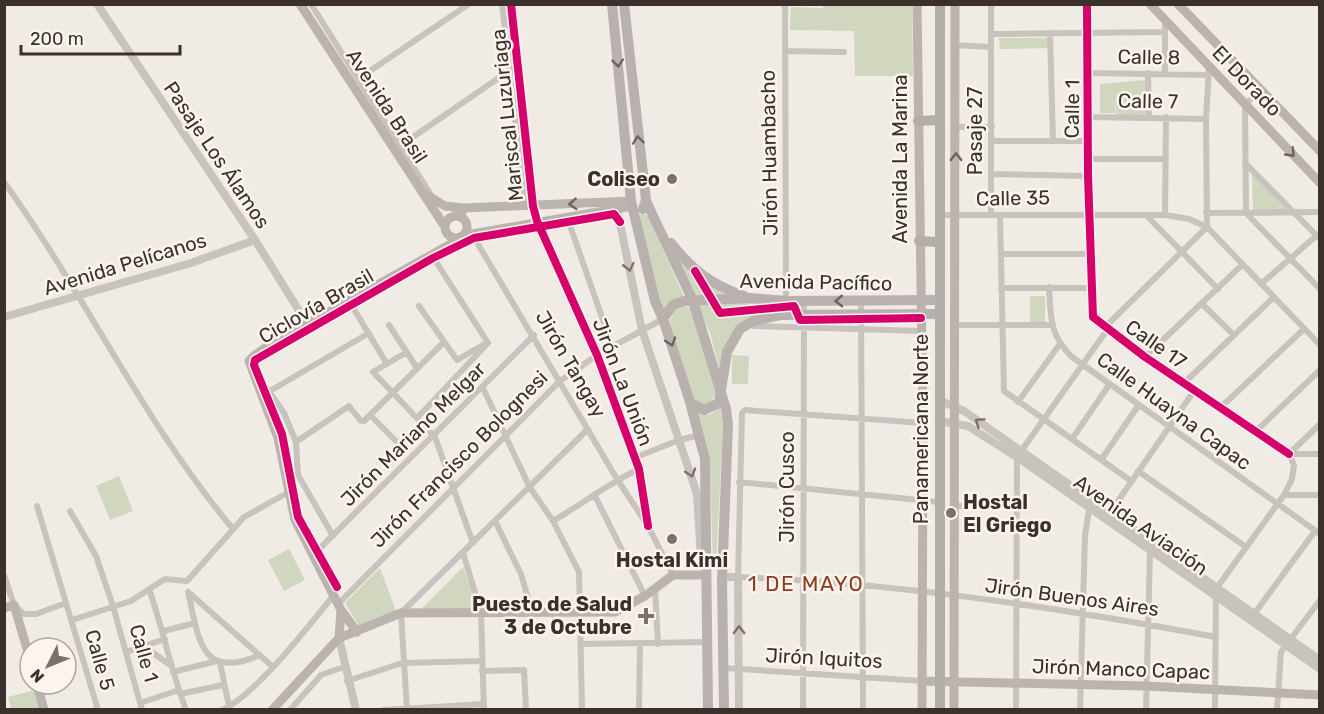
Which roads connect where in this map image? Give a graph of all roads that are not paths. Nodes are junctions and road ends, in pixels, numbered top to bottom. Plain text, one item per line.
1 (97, 4) edge
2 (300, 4) edge
3 (310, 4) edge
4 (469, 4) edge
5 (502, 4) edge
6 (511, 4) edge
7 (612, 4) edge
8 (624, 4) edge
9 (785, 4) edge
10 (917, 4) edge
11 (940, 4) edge
12 (955, 4) edge
13 (991, 4) edge
14 (1087, 4) edge
15 (1150, 4) edge
16 (1178, 4) edge
17 (1165, 21) junction
18 (1088, 32) junction
19 (1163, 32) junction
20 (1050, 33) junction
21 (992, 34) junction
22 (955, 45) junction
23 (990, 47) junction
24 (785, 51) junction
25 (844, 52) dead end
26 (518, 65) junction
27 (510, 70) junction
28 (1208, 71) junction
29 (1089, 73) junction
30 (1148, 73) junction
31 (1165, 74) junction
32 (358, 79) junction
33 (1261, 88) junction
34 (1245, 105) junction
35 (1089, 117) junction
36 (1149, 117) junction
37 (1166, 117) junction
38 (1206, 119) junction
39 (940, 120) junction
40 (918, 121) junction
41 (956, 127) junction
42 (992, 127) junction
43 (992, 141) junction
44 (1053, 141) junction
45 (1088, 141) junction
46 (398, 148) junction
47 (1320, 151) edge
48 (1088, 159) junction
49 (1166, 159) junction
50 (1245, 163) junction
51 (992, 174) junction
52 (1088, 176) junction
53 (4, 182) edge
54 (1320, 183) edge
55 (420, 190) junction
56 (433, 198) junction
57 (646, 200) junction
58 (632, 203) junction
59 (529, 207) junction
60 (617, 210) junction
61 (1320, 212) edge
62 (1206, 213) junction
63 (1246, 213) junction
64 (1294, 213) junction
65 (461, 214) junction
66 (991, 214) junction
67 (1088, 214) junction
68 (938, 215) junction
69 (999, 215) junction
70 (1165, 215) junction
71 (956, 216) junction
72 (1147, 216) junction
73 (567, 217) junction
74 (537, 221) junction
75 (445, 227) junction
76 (659, 227) junction
77 (1207, 227) junction
78 (469, 233) junction
79 (1318, 237) edge
80 (455, 239) junction
81 (255, 240) junction
82 (919, 241) junction
83 (938, 242) junction
84 (1181, 252) junction
85 (431, 254) junction
86 (1001, 254) junction
87 (1090, 254) junction
88 (1291, 259) junction
89 (1243, 264) junction
90 (1261, 284) junction
91 (1049, 287) junction
92 (1001, 288) junction
93 (1090, 288) junction
94 (1218, 289) junction
95 (1320, 289) edge
96 (77, 297) junction
97 (1274, 297) junction
98 (750, 298) junction
99 (693, 300) junction
100 (920, 300) junction
101 (939, 300) junction
102 (349, 301) junction
103 (786, 301) junction
104 (804, 301) junction
105 (861, 301) junction
106 (1202, 304) junction
107 (419, 306) dead end
108 (861, 314) junction
109 (921, 314) junction
110 (939, 314) junction
111 (804, 315) junction
112 (4, 317) edge
113 (663, 319) junction
114 (308, 325) junction
115 (389, 325) dead end
116 (954, 325) junction
117 (1001, 325) junction
118 (1052, 325) junction
119 (754, 326) dead end
120 (863, 328) junction
121 (804, 329) junction
122 (1106, 329) junction
123 (1304, 329) junction
124 (642, 330) junction
125 (922, 331) junction
126 (369, 333) junction
127 (534, 335) junction
128 (1234, 335) junction
129 (443, 343) junction
130 (488, 343) junction
131 (1059, 345) junction
132 (1320, 345) edge
133 (612, 346) junction
134 (406, 352) junction
135 (597, 355) junction
136 (1145, 357) junction
137 (387, 364) junction
138 (1082, 365) junction
139 (417, 368) junction
140 (1320, 370) edge
141 (253, 374) junction
142 (560, 381) junction
143 (1184, 383) junction
144 (1109, 385) junction
145 (483, 388) junction
146 (270, 391) junction
147 (1194, 391) junction
148 (722, 392) junction
149 (392, 393) junction
150 (939, 400) junction
151 (690, 402) junction
152 (1018, 402) junction
153 (955, 406) junction
154 (1138, 406) junction
155 (1220, 408) junction
156 (804, 413) junction
157 (370, 415) junction
158 (417, 417) junction
159 (1042, 419) junction
160 (862, 420) junction
161 (939, 420) junction
162 (922, 423) junction
163 (954, 423) junction
164 (1320, 424) edge
165 (588, 429) junction
166 (1170, 429) junction
167 (1255, 432) junction
168 (700, 435) junction
169 (435, 437) junction
170 (505, 437) junction
171 (1072, 439) junction
172 (680, 440) junction
173 (396, 441) dead end
174 (296, 442) junction
175 (1018, 454) junction
176 (1289, 454) junction
177 (1320, 454) edge
178 (634, 458) junction
179 (1101, 460) junction
180 (639, 469) junction
181 (1138, 471) junction
182 (617, 479) junction
183 (1131, 481) junction
184 (739, 482) junction
185 (529, 486) junction
186 (803, 487) junction
187 (454, 488) junction
188 (289, 492) junction
189 (861, 494) junction
190 (1284, 495) junction
191 (1320, 495) edge
192 (595, 496) junction
193 (939, 501) junction
194 (921, 502) junction
195 (1277, 505) junction
196 (37, 506) dead end
197 (954, 506) junction
198 (1016, 507) junction
199 (1089, 510) junction
200 (70, 511) dead end
201 (1107, 516) junction
202 (495, 521) junction
203 (553, 521) junction
204 (648, 526) junction
205 (233, 529) junction
206 (1317, 532) edge
207 (333, 536) junction
208 (473, 543) junction
209 (1246, 547) junction
210 (1150, 551) junction
211 (463, 553) junction
212 (313, 555) junction
213 (673, 574) junction
214 (4, 576) edge
215 (706, 576) junction
216 (723, 577) junction
217 (738, 577) junction
218 (804, 579) junction
219 (862, 586) junction
220 (656, 588) junction
221 (149, 590) junction
222 (922, 593) junction
223 (1216, 593) junction
224 (940, 595) junction
225 (645, 596) junction
226 (953, 597) junction
227 (1320, 600) edge
228 (66, 603) junction
229 (338, 603) junction
230 (1017, 605) junction
231 (9, 606) edge
232 (113, 606) junction
233 (481, 612) junction
234 (531, 612) junction
235 (580, 613) junction
236 (401, 614) junction
237 (1083, 615) junction
238 (1252, 617) junction
239 (72, 620) junction
240 (195, 623) junction
241 (1146, 624) junction
242 (164, 631) junction
243 (357, 632) junction
244 (21, 636) edge
245 (1216, 637) junction
246 (339, 638) junction
247 (165, 639) junction
248 (1287, 642) junction
249 (706, 643) junction
250 (581, 644) junction
251 (640, 644) junction
252 (658, 644) junction
253 (145, 646) junction
254 (204, 649) junction
255 (126, 652) junction
256 (260, 655) junction
257 (1320, 660) edge
258 (480, 661) junction
259 (218, 662) junction
260 (207, 663) junction
261 (402, 663) junction
262 (272, 666) junction
263 (344, 667) junction
264 (172, 668) junction
265 (725, 668) junction
266 (739, 669) junction
267 (1320, 669) edge
268 (482, 670) junction
269 (803, 673) junction
270 (862, 676) junction
271 (347, 681) junction
272 (922, 681) junction
273 (940, 681) junction
274 (954, 682) junction
275 (1017, 683) junction
276 (223, 685) junction
277 (1081, 685) junction
278 (1146, 686) junction
279 (1216, 691) junction
280 (179, 692) junction
281 (1278, 693) junction
282 (1320, 695) edge
283 (296, 702) junction
284 (141, 706) edge
285 (446, 707) edge
286 (484, 707) edge
287 (225, 708) edge
288 (407, 708) edge
289 (98, 710) edge
290 (186, 710) edge
291 (272, 710) edge
292 (290, 710) edge
293 (298, 710) edge
294 (356, 710) edge
295 (383, 710) edge
296 (526, 710) edge
297 (582, 710) edge
298 (639, 710) edge
299 (703, 710) edge
300 (708, 710) edge
301 (724, 710) edge
302 (739, 710) edge
303 (803, 710) edge
304 (863, 710) edge
305 (922, 710) edge
306 (940, 710) edge
307 (954, 710) edge
308 (1017, 710) edge
309 (1080, 710) edge
310 (1146, 710) edge
311 (1215, 710) edge
312 (1277, 710) edge

1 - 81 street, Pasaje Los Álamos
2 - 46 main road, Avenida Brasil
3 - 32 street
4 - 32 street
5 - 27 street, Mariscal Luzuriaga
6 - 26 street, Mariscal Luzuriaga
7 -> 58 main road
57 -> 8 main road
9 - 24 street, Jirón Huambacho
10 - 40 main road, Avenida La Marina
11 - 39 highway, Panamericana Norte
12 - 22 main road
13 - 21 street, Pasaje 27
14 - 18 street, Calle 1
15 - 17 main road, El Dorado
16 - 33 main road, El Dorado
17 - 19 street
17 - 28 main road, El Dorado
18 - 19 street
18 - 20 street
18 - 29 street, Calle 1
19 - 31 street
20 - 21 street
20 - 44 street
21 - 23 street, Pasaje 27
22 - 23 street
22 - 41 main road
23 - 42 street, Pasaje 27
24 - 25 street
24 - 103 street, Jirón Huambacho
26 - 27 street
26 - 59 street, Mariscal Luzuriaga
27 - 46 street
27 - 59 street, Mariscal Luzuriaga
28 - 31 street, Calle 8
28 - 34 main road, El Dorado
28 - 38 street
29 - 30 street, Calle 8
29 - 35 street, Calle 1
30 - 31 street, Calle 8
30 - 36 street
32 - 46 street
33 - 34 street
33 - 47 main road, El Dorado
34 - 50 street
34 -> 54 main road, El Dorado
35 - 36 street, Calle 7
35 - 45 street, Calle 1
36 - 37 street, Calle 7
37 - 38 street, Calle 7
37 - 49 street
38 - 62 street
39 - 40 highway
39 - 68 highway, Panamericana Norte
40 - 82 main road, Avenida La Marina
41 - 42 street
71 -> 41 main road
42 - 43 street, Pasaje 27
43 - 44 street
43 - 51 street, Pasaje 27
44 - 45 street
45 - 48 street, Calle 1
46 - 55 main road, Avenida Brasil
46 - 56 street
48 - 49 street
48 - 52 street, Calle 1
49 - 70 street
50 - 63 street
50 - 64 street
51 - 52 street
51 - 66 street, Pasaje 27
52 - 67 street, Calle 1
53 - 96 street
55 - 56 main road
55 - 75 main road, Avenida Brasil
56 - 65 main road
57 - 58 main road
57 - 76 main road
58 -> 59 main road
58 - 60 main road
58 - 113 main road
59 - 65 main road
59 - 74 street, Mariscal Luzuriaga
60 - 73 main road
60 -> 124 street
61 - 64 street
62 - 63 street
62 - 77 street
63 - 64 street
63 - 88 street
64 - 79 street
65 - 75 main road
65 - 78 main road
66 - 69 street, Calle 35
66 - 71 street, Calle 35
67 - 69 street, Calle 35
67 - 72 street, Calle 35
67 - 87 street, Calle 17
68 - 71 street, Calle 35
68 - 83 highway, Panamericana Norte
69 - 86 street
70 - 72 street, Calle 35
70 - 77 street, Calle 35
71 - 116 main road
72 - 84 street
73 - 74 main road
73 - 133 street
74 - 78 main road
74 - 135 street, Jirón La Unión
75 - 80 main road
76 - 98 main road
76 - 99 main road
77 - 84 street
77 - 89 street
78 - 80 main road
78 - 127 street, Jirón Tangay
79 - 88 street
80 - 85 main road
81 - 96 street, Avenida Pelícanos
81 - 114 street, Pasaje Los Álamos
82 - 83 highway
82 - 100 main road, Avenida La Marina
83 - 101 highway, Panamericana Norte
84 - 94 street
84 - 122 street
85 - 102 main road
85 - 130 street
86 - 87 street
86 - 92 street
87 - 93 street, Calle 17
88 - 90 street
88 - 95 street
89 - 90 street
89 - 94 street
90 - 97 street
91 - 92 street
91 - 93 street
91 - 118 street, Calle Huayna Capac
92 - 117 street
93 - 122 street, Calle 17
94 - 106 street
96 - 112 street, Avenida Pelícanos
96 - 205 street
97 - 123 street
97 - 128 street
98 - 99 main road, Avenida Pacífico
98 - 103 main road, Avenida Pacífico
99 - 113 main road
99 - 148 main road
100 - 101 main road, Avenida Pacífico
100 - 105 main road, Avenida Pacífico
100 - 109 main road, Avenida La Marina
101 - 110 highway, Panamericana Norte
102 - 114 main road
102 - 126 street
103 - 104 main road, Avenida Pacífico
105 -> 104 main road, Avenida Pacífico
104 - 111 street, Jirón Cusco
105 - 108 street
106 - 128 street
106 - 136 street
107 - 129 street
108 - 109 main road, Avenida Pacífico
108 - 111 main road, Avenida Pacífico
108 - 120 street
109 - 110 main road, Avenida Pacífico
109 - 125 main road, Avenida La Marina
110 - 150 highway, Panamericana Norte
111 - 121 street, Jirón Cusco
111 - 148 main road, Avenida Pacífico
113 - 124 street, Jirón Francisco Bolognesi
113 -> 151 main road
114 - 141 main road
115 - 134 street
116 - 117 street
116 - 153 main road
117 - 118 street
117 - 152 street
118 - 131 street, Calle Huayna Capac
119 - 121 street
120 - 121 street
120 - 125 street
120 - 160 street
121 - 156 street, Jirón Cusco
122 - 136 street, Calle 17
122 - 138 street
123 - 132 street
123 - 155 street
124 - 133 street, Jirón Francisco Bolognesi
124 - 172 street
125 - 162 main road, Avenida La Marina
126 - 137 street
126 - 146 street
127 - 142 street, Jirón Tangay
127 - 145 street, Jirón Mariano Melgar
128 - 143 street
129 - 130 street
129 - 139 street
130 - 158 street
131 - 138 street, Calle Huayna Capac
131 - 152 street
133 - 135 street, Jirón Francisco Bolognesi
134 - 137 street
134 - 139 street
135 - 142 street, Jirón Francisco Bolognesi
135 - 178 street, Jirón La Unión
136 - 143 street, Calle 17
137 - 149 street
138 - 144 street, Calle Huayna Capac
138 - 159 street
139 - 149 street
140 - 167 street
141 - 146 street
141 - 188 main road
142 - 165 street, Jirón Tangay
142 - 170 street, Jirón Francisco Bolognesi
143 - 147 street, Calle 17
144 - 154 street, Calle Huayna Capac
144 - 171 street
145 - 169 street, Jirón Mariano Melgar
145 - 170 street
146 - 174 street
147 - 155 street, Calle 17
147 - 166 street
148 - 151 main road
148 - 216 main road
149 - 157 street
149 - 158 street
150 - 153 street, Avenida Aviación
150 - 161 highway, Panamericana Norte
151 - 168 main road
152 - 159 street
153 - 163 main road
175 -> 153 street, Avenida Aviación
154 - 166 street, Calle Huayna Capac
154 - 179 street
155 - 167 street, Calle 17
156 - 160 street
156 - 184 street
156 - 186 street, Jirón Cusco
157 - 173 street
157 - 174 street
158 - 169 street
159 - 171 street
159 - 175 street
160 - 162 street
160 - 189 street
161 - 163 street, Avenida Aviación
161 - 193 highway, Panamericana Norte
162 - 194 main road, Avenida La Marina
163 - 175 street, Avenida Aviación
163 - 197 main road
164 - 176 street
165 - 182 street, Jirón Tangay
165 - 185 street
166 - 181 street
166 - 195 street, Calle Huayna Capac
167 - 176 street, Calle 17
168 - 172 street
168 - 215 main road
169 - 187 street
169 - 207 street, Jirón Mariano Melgar
170 - 185 street
170 - 187 street, Jirón Francisco Bolognesi
171 - 179 street
172 - 178 street
172 -> 215 street
174 - 207 street
175 - 198 street
175 - 199 street, Avenida Aviación
175 - 201 street, Avenida Aviación
176 - 177 street
176 - 190 street
178 - 180 street, Jirón La Unión
179 - 183 street
180 - 182 street
180 - 204 street, Jirón La Unión
181 - 183 street
181 - 209 street
182 - 192 street
182 - 204 street, Jirón Tangay
183 - 201 street
184 - 186 street
184 - 217 street
185 - 202 street
185 - 203 street
186 - 189 street
186 - 218 street, Jirón Cusco
187 - 208 street
187 - 229 street, Jirón Francisco Bolognesi
188 - 205 street
188 - 212 main road
189 - 194 street
189 - 219 street
190 - 191 street
190 - 195 street
192 - 203 street
192 - 225 street
193 - 194 street
193 - 224 highway, Panamericana Norte
194 - 222 main road, Avenida La Marina
195 - 206 street, Calle Huayna Capac
195 - 209 street
196 - 228 street, Calle 5
197 - 198 street
197 - 226 main road
198 - 230 street
199 - 201 street, Avenida Aviación
199 - 237 street
200 - 232 street, Calle 1
201 - 210 street, Avenida Aviación
201 - 223 street, Avenida Aviación
202 - 208 street
202 - 234 street
203 - 235 street
204 - 213 street, Jirón Tangay
205 - 221 street
206 - 238 street
207 - 212 street, Jirón Mariano Melgar
208 - 211 street
209 - 223 street
210 - 223 street, Avenida Aviación
210 - 241 street
211 - 233 street
211 - 236 street
212 - 229 main road
213 - 215 main road
213 - 220 main road
214 - 231 street
215 - 216 main road
215 - 249 main road
216 - 217 street
216 - 265 main road
217 - 218 street, Jirón Buenos Aires
266 -> 217 street
218 - 219 street, Jirón Buenos Aires
218 - 269 street, Jirón Cusco
219 - 222 street, Jirón Buenos Aires
219 - 270 street
220 - 225 main road
220 - 252 street
221 - 232 street
221 - 242 street
222 - 224 street, Jirón Buenos Aires
222 - 272 main road, Avenida La Marina
223 - 238 street, Avenida Aviación
223 - 245 street
224 - 226 street, Jirón Buenos Aires
224 - 273 highway, Panamericana Norte
225 - 235 main road
226 - 230 street, Jirón Buenos Aires
226 - 274 main road
227 - 248 street
228 - 231 street
228 - 239 street, Calle 5
229 - 243 main road
229 - 246 main road
229 - 262 street, Jirón Francisco Bolognesi
230 - 237 street, Jirón Buenos Aires
230 - 275 street
231 - 244 main road
232 - 239 street
232 - 255 street, Calle 1
233 - 234 main road
233 - 236 main road
233 - 258 street
234 - 235 main road
235 - 250 street
236 - 243 main road
236 - 261 street
237 - 241 street, Jirón Buenos Aires
237 - 277 street
238 - 248 street, Avenida Aviación
239 - 289 street, Calle 5
240 - 242 street
240 - 254 street
240 - 256 street
241 - 245 street, Jirón Buenos Aires
241 - 278 street
242 - 247 street
243 - 246 main road
245 - 279 street
246 - 263 street
246 - 291 main road
247 - 253 street
247 - 264 street
248 - 257 street, Avenida Aviación
248 - 267 street, Avenida Aviación
248 - 281 street
249 - 252 street
249 - 299 street
249 - 300 main road
250 - 251 street
250 - 297 street
251 - 252 street
251 - 298 street
253 - 255 street
253 - 264 street
254 - 259 street
254 - 260 street
255 - 284 street, Calle 1
256 - 259 street
256 - 262 street
258 - 261 street
258 - 268 street
259 - 260 street
259 - 276 street
260 - 264 street
261 - 271 street
261 - 288 street
262 - 287 street, Jirón Francisco Bolognesi
263 - 271 street
263 - 283 street
264 - 280 street
265 - 266 street, Jirón Iquitos
265 - 301 main road
266 - 269 street, Jirón Iquitos
266 - 302 street
268 - 286 street
268 - 296 street
269 - 270 street, Jirón Iquitos
269 - 303 street, Jirón Cusco
270 - 272 street, Jirón Iquitos
270 - 304 street
271 - 294 street
272 - 273 main road, Jirón Manco Capac
272 - 305 main road, Avenida La Marina
273 - 274 main road, Jirón Manco Capac
273 - 306 highway, Panamericana Norte
274 - 275 main road, Jirón Manco Capac
274 - 307 main road
275 - 277 main road, Jirón Manco Capac
275 - 308 street
276 - 280 street
276 - 287 street
277 - 278 main road, Jirón Manco Capac
277 - 309 street
278 - 279 main road, Jirón Manco Capac
278 - 310 street
279 - 281 main road, Jirón Manco Capac
279 - 311 street
280 - 284 street
280 - 290 street
281 - 282 main road, Jirón Manco Capac
281 - 312 street
283 - 292 street
283 - 293 street
285 - 286 street
285 - 288 street
288 - 295 street

